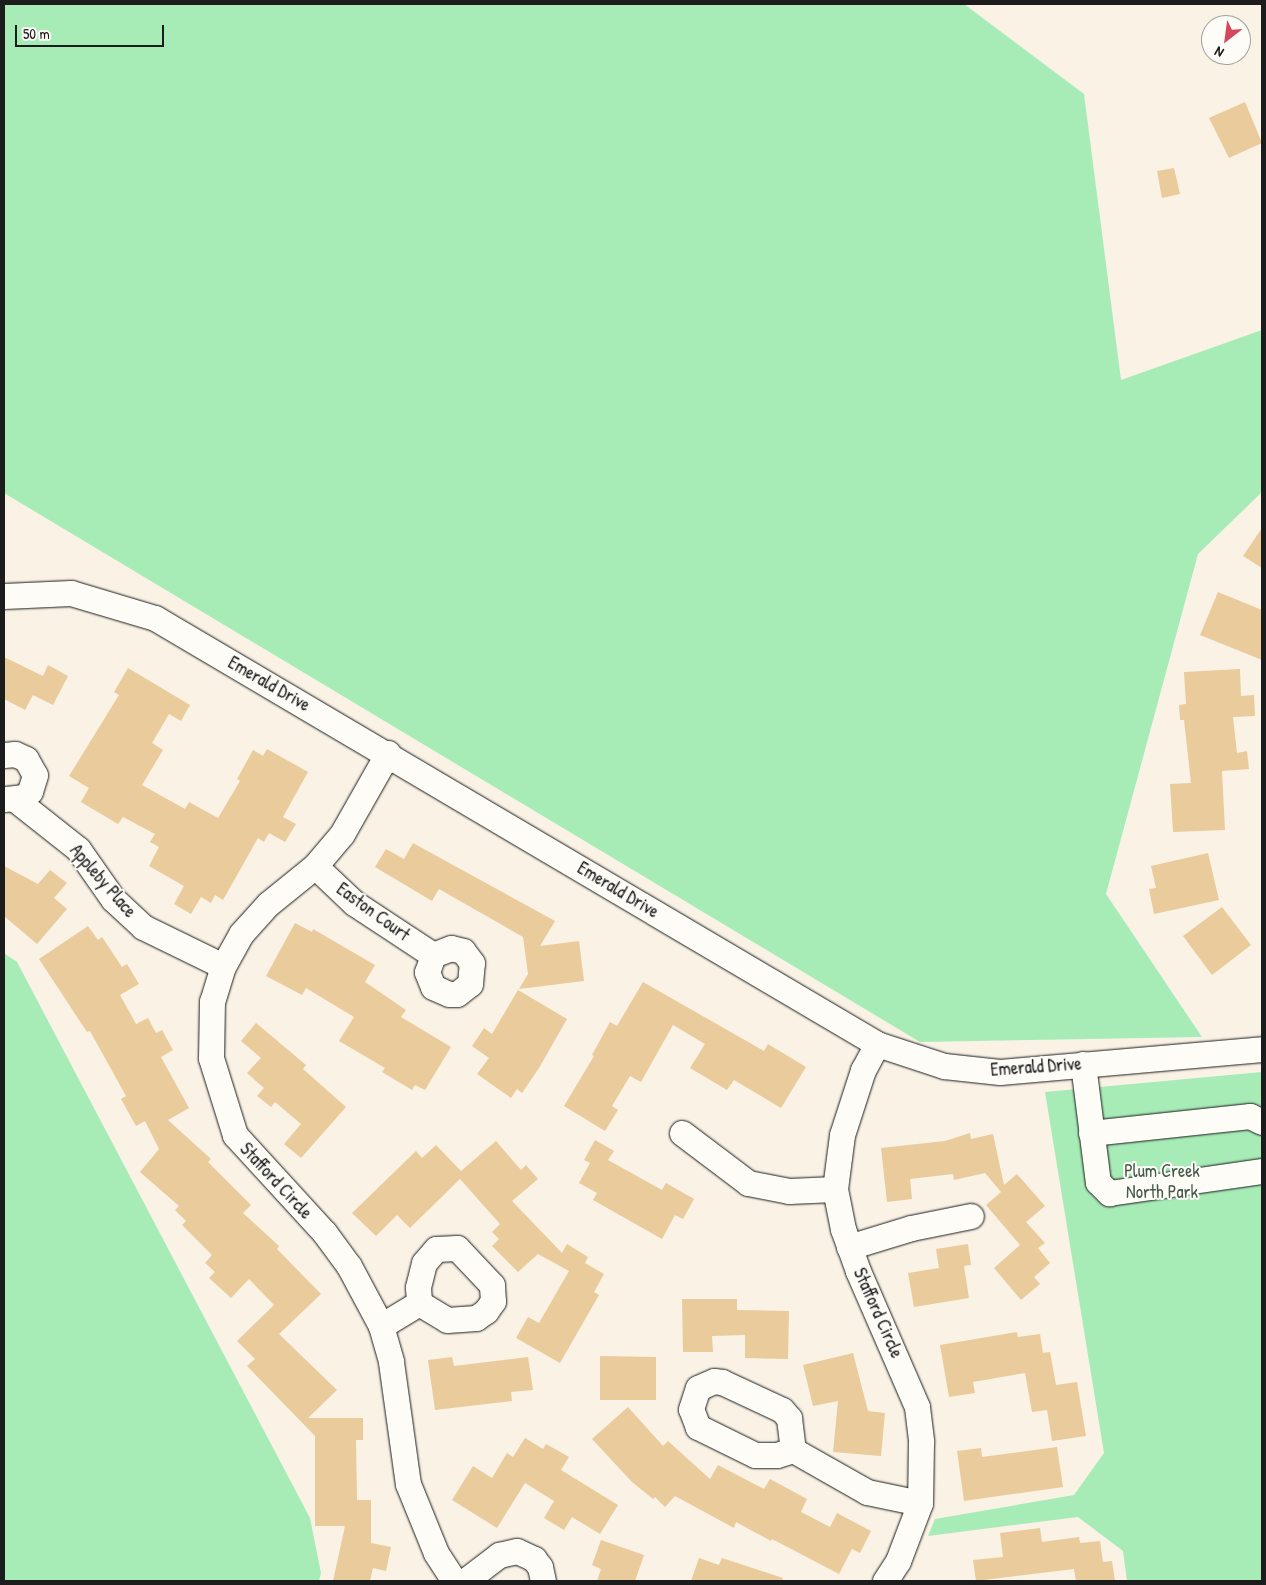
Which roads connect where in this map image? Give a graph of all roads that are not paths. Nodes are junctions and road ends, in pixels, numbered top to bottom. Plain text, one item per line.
1 (4, 596) edge
2 (388, 753) junction
3 (4, 755) edge
4 (10, 799) edge
5 (315, 866) junction
6 (433, 955) dead end
7 (223, 966) junction
8 (877, 1044) junction
9 (1262, 1049) edge
10 (1083, 1064) junction
11 (1262, 1122) edge
12 (682, 1133) dead end
13 (1092, 1133) junction
14 (1262, 1171) edge
15 (835, 1189) junction
16 (971, 1216) dead end
17 (849, 1247) junction
18 (419, 1303) dead end
19 (381, 1326) junction
20 (793, 1450) dead end
21 (920, 1503) junction
22 (454, 1581) edge
23 (465, 1581) edge
24 (543, 1581) edge
25 (885, 1581) edge

1 - 2 street, Emerald Drive
2 - 5 street, Stafford Circle
2 - 8 street, Emerald Drive
3 - 4 street, Appleby Place
4 - 7 street, Appleby Place
5 - 6 street, Easton Court
5 - 7 street, Stafford Circle
7 - 19 street, Stafford Circle
8 - 10 street, Emerald Drive
8 - 15 street, Stafford Circle
9 - 10 street, Emerald Drive
10 - 13 street
11 - 13 street
12 - 15 street
13 - 14 street
15 - 17 street, Stafford Circle
16 - 17 street
17 - 21 street, Stafford Circle
18 - 19 street
19 - 22 street, Stafford Circle
20 - 21 street
21 - 25 street, Stafford Circle
23 - 24 street

